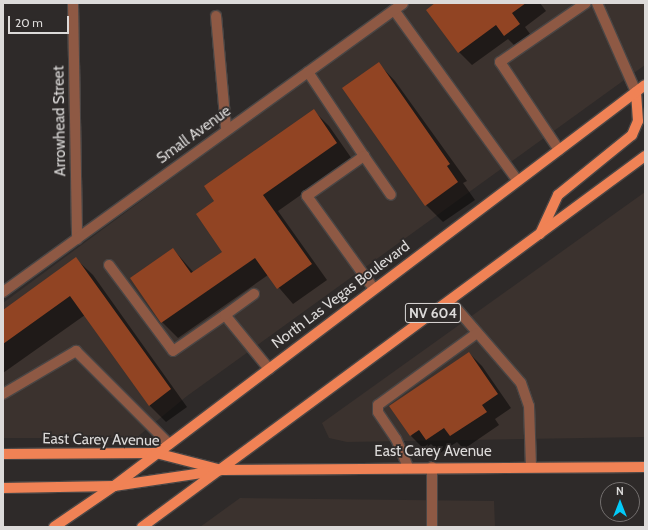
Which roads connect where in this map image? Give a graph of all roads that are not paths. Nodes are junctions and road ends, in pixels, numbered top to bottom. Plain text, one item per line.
1 (73, 3) edge
2 (403, 3) edge
3 (586, 3) edge
4 (597, 3) edge
5 (394, 10) junction
6 (216, 16) dead end
7 (308, 72) junction
8 (645, 86) edge
9 (636, 92) junction
10 (226, 129) junction
11 (559, 150) junction
12 (364, 156) junction
13 (645, 156) edge
14 (518, 181) junction
15 (391, 194) dead end
16 (539, 235) junction
17 (77, 239) junction
18 (109, 265) dead end
19 (374, 289) junction
20 (3, 292) edge
21 (254, 294) dead end
22 (450, 301) junction
23 (225, 315) junction
24 (477, 333) junction
25 (269, 369) junction
26 (3, 394) edge
27 (169, 444) junction
28 (156, 453) junction
29 (3, 454) edge
30 (408, 467) junction
31 (432, 467) junction
32 (531, 467) junction
33 (645, 467) edge
34 (222, 470) junction
35 (114, 486) junction
36 (3, 488) edge
37 (54, 527) edge
38 (142, 527) edge
39 (432, 527) edge

1 - 17 street, Arrowhead Street
2 - 5 street, Small Avenue
3 - 11 street
4 - 9 street
5 - 7 street, Small Avenue
5 - 14 street
6 - 10 street
7 - 10 street, Small Avenue
7 - 12 street
8 - 9 main road, North Las Vegas Boulevard
9 - 11 main road, North Las Vegas Boulevard
9 - 16 main road
10 - 17 street, Small Avenue
11 - 14 main road, North Las Vegas Boulevard
12 - 15 street
12 - 19 street
13 - 16 main road, NV 604
14 - 19 main road, North Las Vegas Boulevard
16 - 22 main road, NV 604
17 - 20 street, Small Avenue
18 - 23 street
19 - 25 main road, North Las Vegas Boulevard
21 - 23 street
22 - 24 street
22 - 34 main road, NV 604
23 - 25 street
24 - 30 street
24 - 32 street
25 - 27 main road, North Las Vegas Boulevard
26 - 27 street
27 - 28 main road, North Las Vegas Boulevard
28 - 29 main road, East Carey Avenue
28 - 34 main road, East Carey Avenue
28 - 35 main road, North Las Vegas Boulevard
30 - 31 main road, East Carey Avenue
30 - 34 main road, East Carey Avenue
31 - 32 main road, East Carey Avenue
31 - 39 street
32 - 33 main road, East Carey Avenue
34 - 35 main road, East Carey Avenue
34 - 38 main road
35 - 36 main road, East Carey Avenue
35 - 37 main road, North Las Vegas Boulevard

